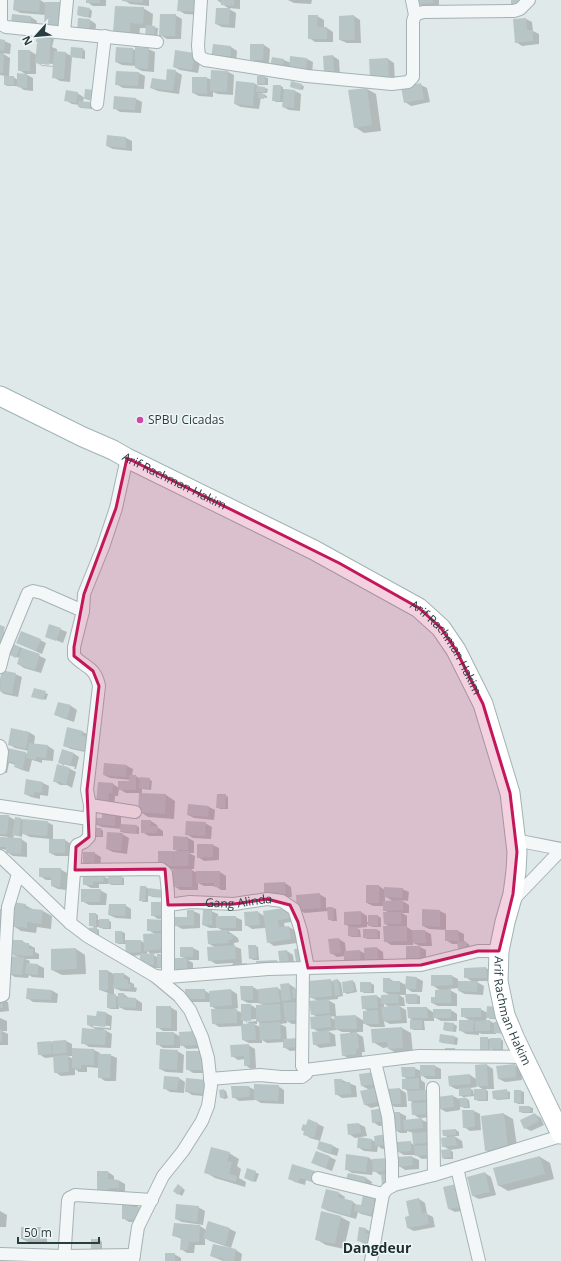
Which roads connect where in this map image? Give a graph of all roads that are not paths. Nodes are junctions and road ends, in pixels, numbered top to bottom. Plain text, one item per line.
1 (1, 0) edge
2 (67, 0) edge
3 (201, 0) edge
4 (412, 0) edge
5 (529, 0) edge
6 (415, 15) junction
7 (0, 24) edge
8 (64, 32) junction
9 (105, 36) junction
10 (157, 42) dead end
11 (97, 104) dead end
12 (0, 396) edge
13 (127, 458) junction
14 (83, 611) junction
15 (0, 667) edge
16 (0, 746) edge
17 (0, 768) edge
18 (90, 805) junction
19 (0, 806) edge
20 (135, 812) dead end
21 (89, 819) junction
22 (515, 840) junction
23 (561, 849) edge
24 (0, 856) edge
25 (75, 870) junction
26 (18, 874) junction
27 (510, 904) junction
28 (168, 905) junction
29 (70, 922) junction
30 (499, 951) junction
31 (305, 968) junction
32 (162, 979) junction
33 (0, 996) edge
34 (524, 1057) junction
35 (375, 1062) junction
36 (307, 1071) junction
37 (210, 1079) junction
38 (433, 1088) dead end
39 (561, 1135) edge
40 (457, 1168) junction
41 (434, 1175) junction
42 (318, 1178) dead end
43 (388, 1190) junction
44 (152, 1200) junction
45 (5, 1256) edge
46 (134, 1258) edge
47 (64, 1259) edge
48 (371, 1261) edge
49 (479, 1261) edge

1 - 7 street
2 - 8 street
3 - 6 street
4 - 6 street
5 - 6 street
7 - 8 street
8 - 9 street
9 - 10 street
9 - 11 street
12 - 13 main road, Arif Rachman Hakim
13 - 14 street
13 - 22 main road, Arif Rachman Hakim
14 - 15 street
14 - 18 street
16 - 17 street
18 - 20 street
18 - 21 street
19 - 21 street
21 - 25 street
22 - 23 street
22 - 27 main road, Arif Rachman Hakim
23 - 27 street
24 - 26 street
25 - 28 street
25 - 29 street
26 - 29 street
26 - 33 street
27 - 30 main road, Arif Rachman Hakim
28 - 31 street, Gang Alinda
28 - 32 street
29 - 32 street
30 - 31 street
30 - 34 main road, Arif Rachman Hakim
31 - 32 street
31 - 36 street, Gang Alinda
32 - 37 street
34 - 35 street
34 - 39 main road, Arif Rachman Hakim
35 - 36 street
35 - 43 street
36 - 37 street
37 - 44 street
38 - 41 street
39 - 40 street
40 - 41 street
40 - 49 street
41 - 43 street
42 - 43 street
43 - 48 street
44 - 46 street
44 - 47 street
45 - 47 street
46 - 47 street

